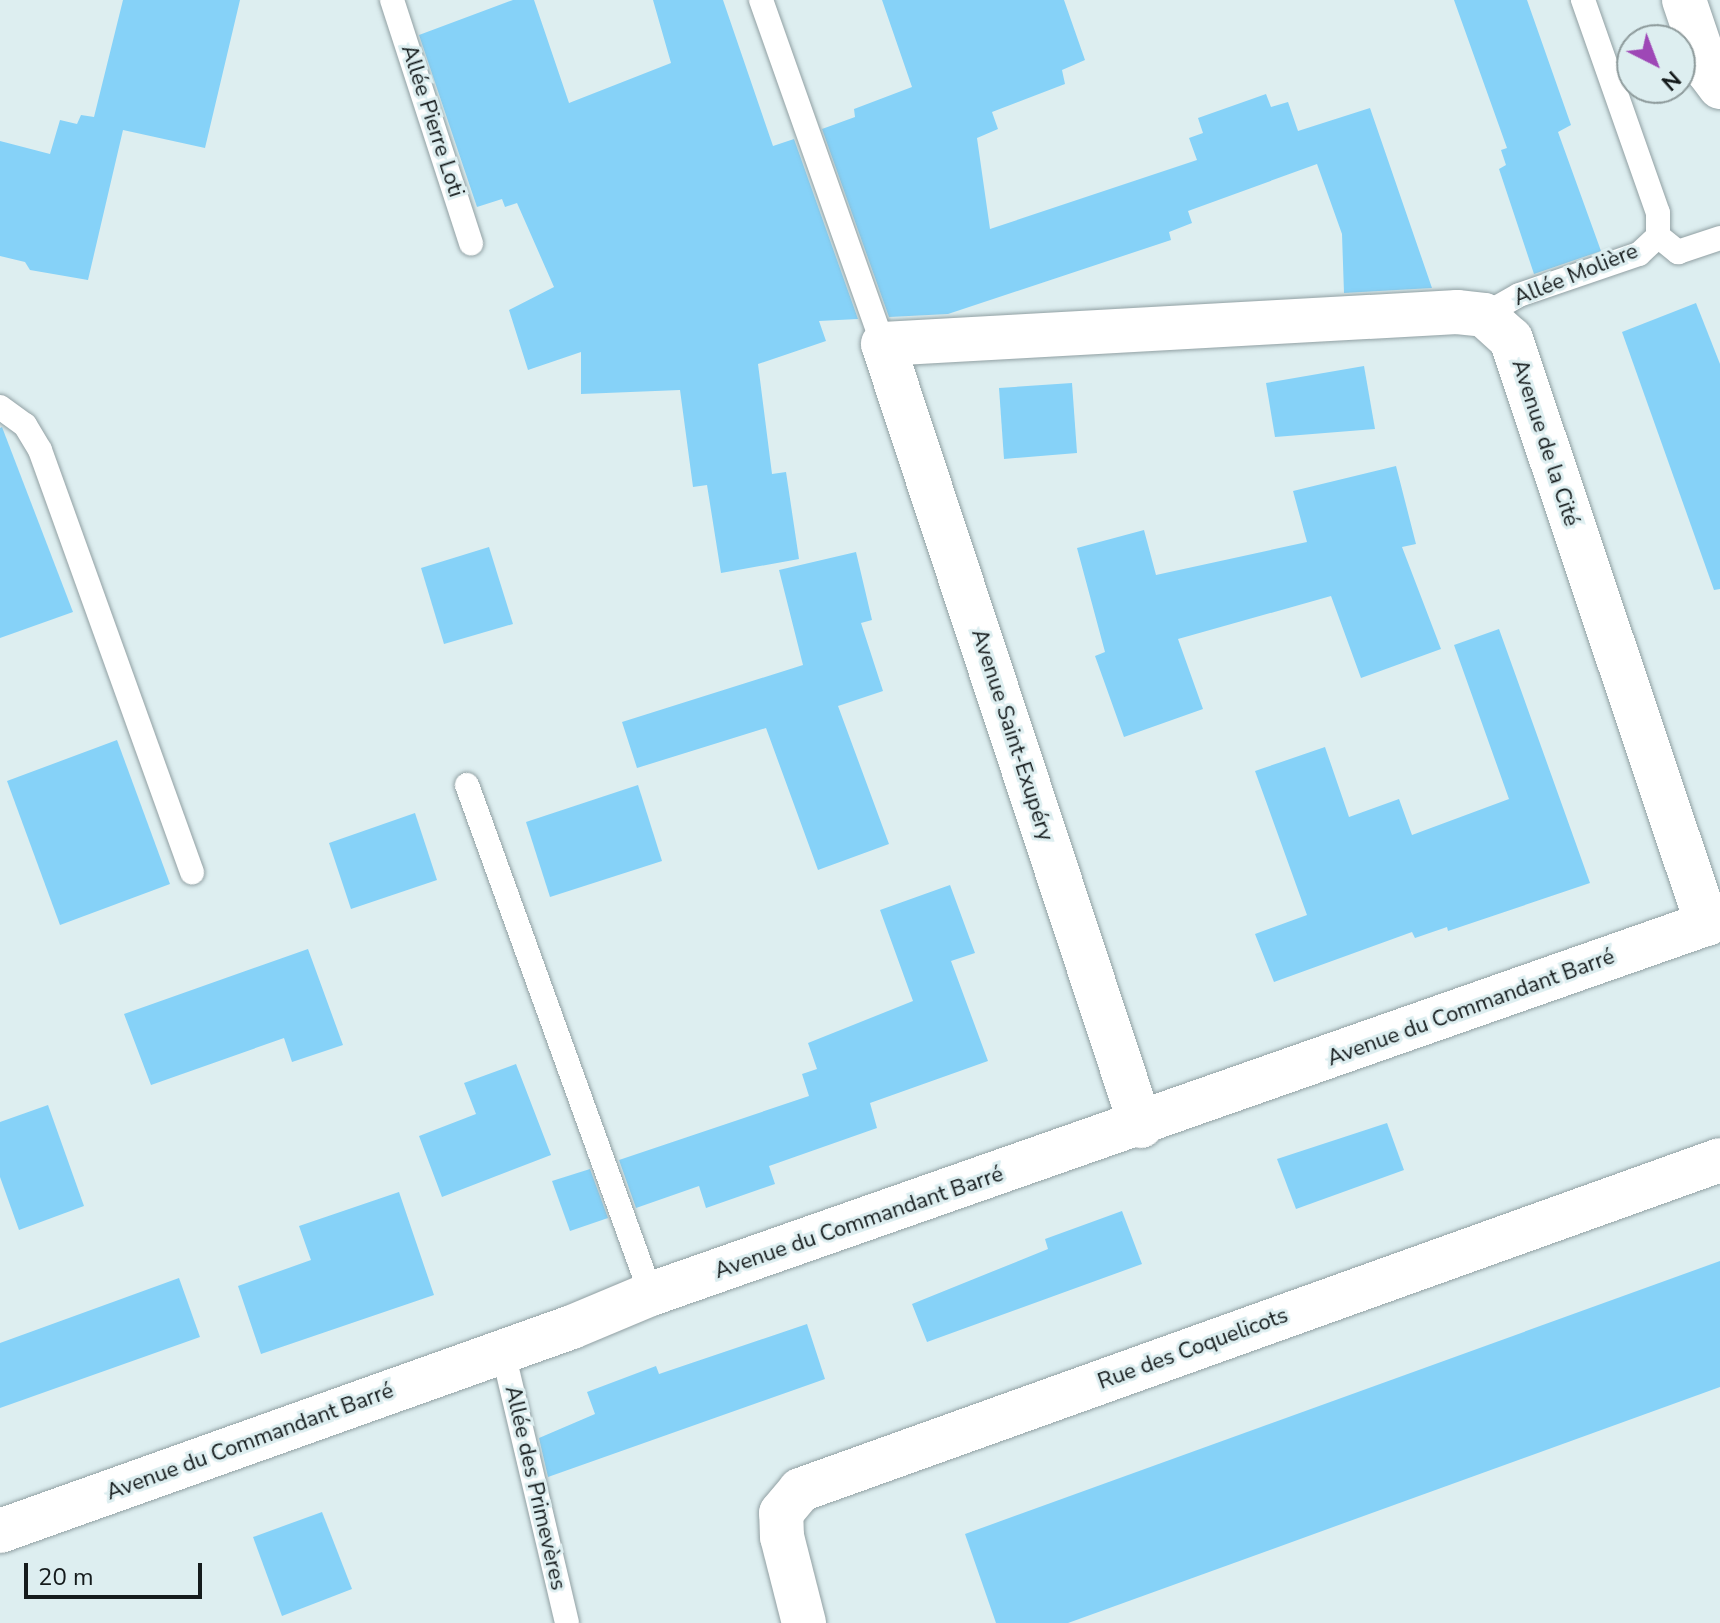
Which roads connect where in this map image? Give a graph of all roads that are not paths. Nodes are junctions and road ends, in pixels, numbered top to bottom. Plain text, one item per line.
1 (392, 0) edge
2 (761, 0) edge
3 (1583, 0) edge
4 (1684, 0) edge
5 (1720, 87) edge
6 (1658, 236) junction
7 (1720, 238) edge
8 (471, 243) dead end
9 (1484, 315) junction
10 (883, 344) junction
11 (0, 407) edge
12 (467, 785) dead end
13 (192, 872) dead end
14 (1713, 922) edge
15 (1141, 1126) junction
16 (1720, 1160) edge
17 (651, 1294) junction
18 (503, 1352) junction
19 (0, 1531) edge
20 (567, 1623) edge
21 (804, 1623) edge

1 - 8 lane, Allée Pierre Loti
2 - 10 lane
3 - 6 lane, Allée Molière
4 - 5 street
6 - 7 lane
6 - 9 lane, Allée Molière
9 - 10 street
9 - 14 street, Avenue de la Cité
10 - 15 street, Avenue Saint-Exupéry
11 - 13 lane
12 - 17 lane
14 - 15 street, Avenue du Commandant Barré
15 - 17 street, Avenue du Commandant Barré
16 - 21 street, Rue des Coquelicots
17 - 18 street, Avenue du Commandant Barré
18 - 19 street, Avenue du Commandant Barré
18 - 20 lane, Allée des Primevères

